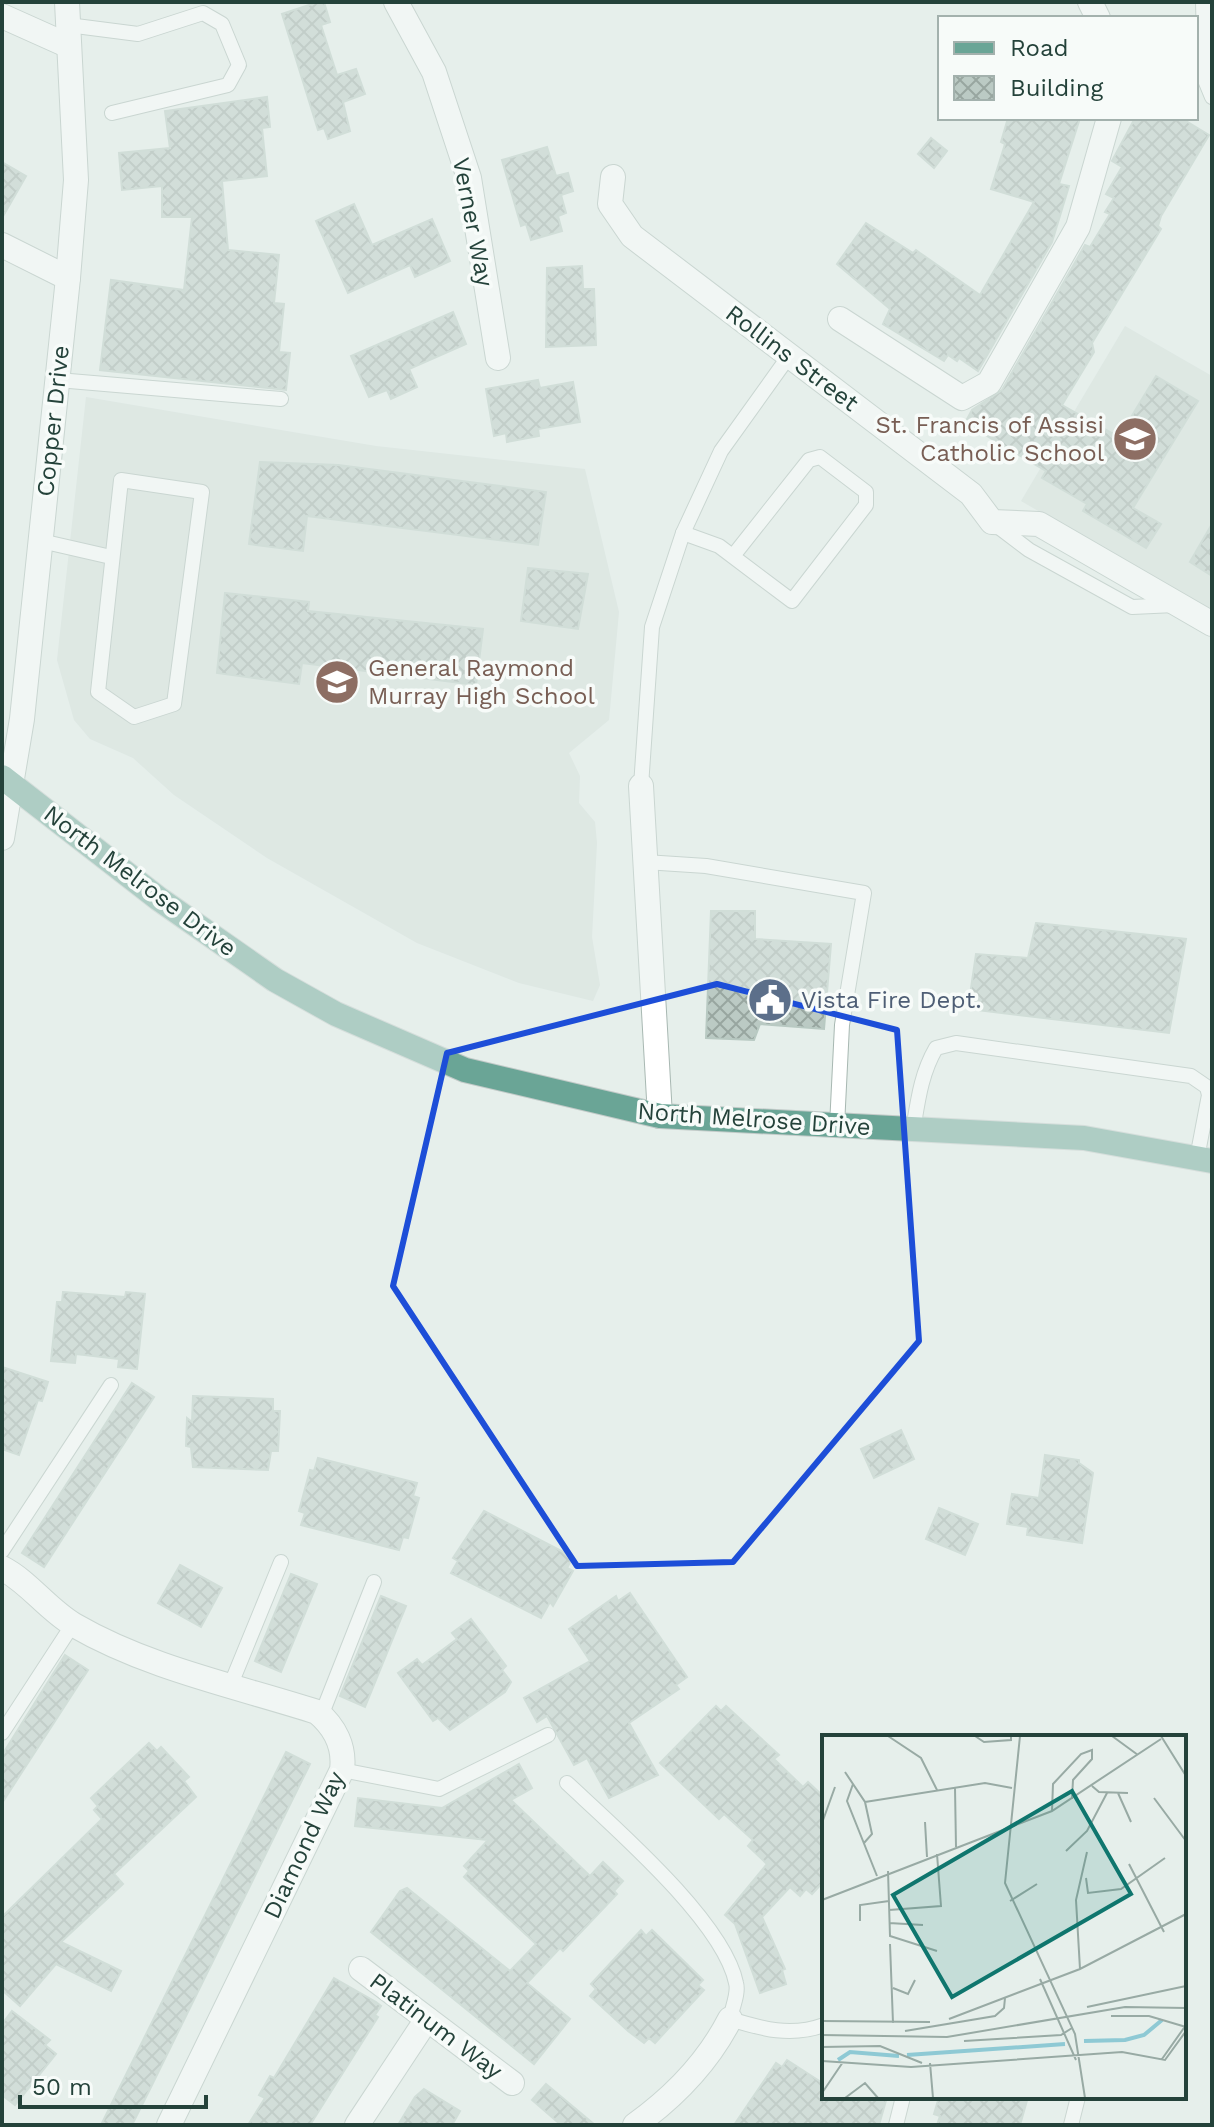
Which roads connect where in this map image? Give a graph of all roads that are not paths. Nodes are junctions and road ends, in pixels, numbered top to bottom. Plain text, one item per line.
1 (396, 2) edge
2 (1203, 2) edge
3 (2, 16) edge
4 (68, 24) edge
5 (1212, 97) edge
6 (112, 113) dead end
7 (1108, 120) edge
8 (613, 177) dead end
9 (2, 245) edge
10 (68, 278) junction
11 (840, 319) dead end
12 (789, 356) junction
13 (498, 358) dead end
14 (58, 380) junction
15 (281, 399) dead end
16 (683, 533) junction
17 (41, 541) junction
18 (733, 556) junction
19 (111, 557) junction
20 (1212, 624) edge
21 (8, 781) edge
22 (641, 786) joint
23 (2, 838) edge
24 (645, 862) junction
25 (1210, 1084) edge
26 (660, 1116) junction
27 (837, 1126) junction
28 (913, 1130) junction
29 (1205, 1159) edge
30 (111, 1385) dead end
31 (2, 1551) edge
32 (281, 1562) dead end
33 (2, 1568) edge
34 (374, 1582) dead end
35 (73, 1624) junction
36 (231, 1684) junction
37 (321, 1716) junction
38 (2, 1733) edge
39 (548, 1735) dead end
40 (342, 1770) junction
41 (567, 1783) dead end
42 (361, 1969) dead end
43 (427, 2019) junction
44 (730, 2019) junction
45 (822, 2026) edge
46 (512, 2083) dead end
47 (902, 2099) edge
48 (1078, 2099) edge
49 (169, 2125) edge
50 (357, 2125) edge
51 (635, 2125) edge
52 (896, 2125) edge
53 (1071, 2125) edge

1 - 13 street, Verner Way
2 - 5 lane
3 - 4 street
4 - 6 lane
4 - 10 street, Copper Drive
7 - 11 street
8 - 12 street, Rollins Street
9 - 10 street
10 - 14 street, Copper Drive
12 - 16 lane
12 - 20 street, Rollins Street
14 - 15 lane
14 - 17 street, Copper Drive
16 - 18 lane
16 - 22 lane
17 - 19 lane
17 - 21 street, Copper Drive
18 - 18 lane
19 - 19 lane
21 - 23 street, Copper Drive
21 - 26 main road, North Melrose Drive
22 - 24 street
24 - 26 street
24 - 27 lane
25 - 28 lane
25 - 29 lane
26 - 27 main road, North Melrose Drive
27 - 28 main road, North Melrose Drive
28 - 29 main road, North Melrose Drive
30 - 31 lane
32 - 36 lane
33 - 35 street
34 - 37 lane
35 - 36 street
35 - 38 lane
36 - 37 street
37 - 40 street, Diamond Way
39 - 40 lane
40 - 49 street, Diamond Way
41 - 44 lane
42 - 43 street, Platinum Way
43 - 46 street, Platinum Way
43 - 50 street
44 - 45 lane
44 - 51 street
47 - 52 lane
48 - 53 lane

